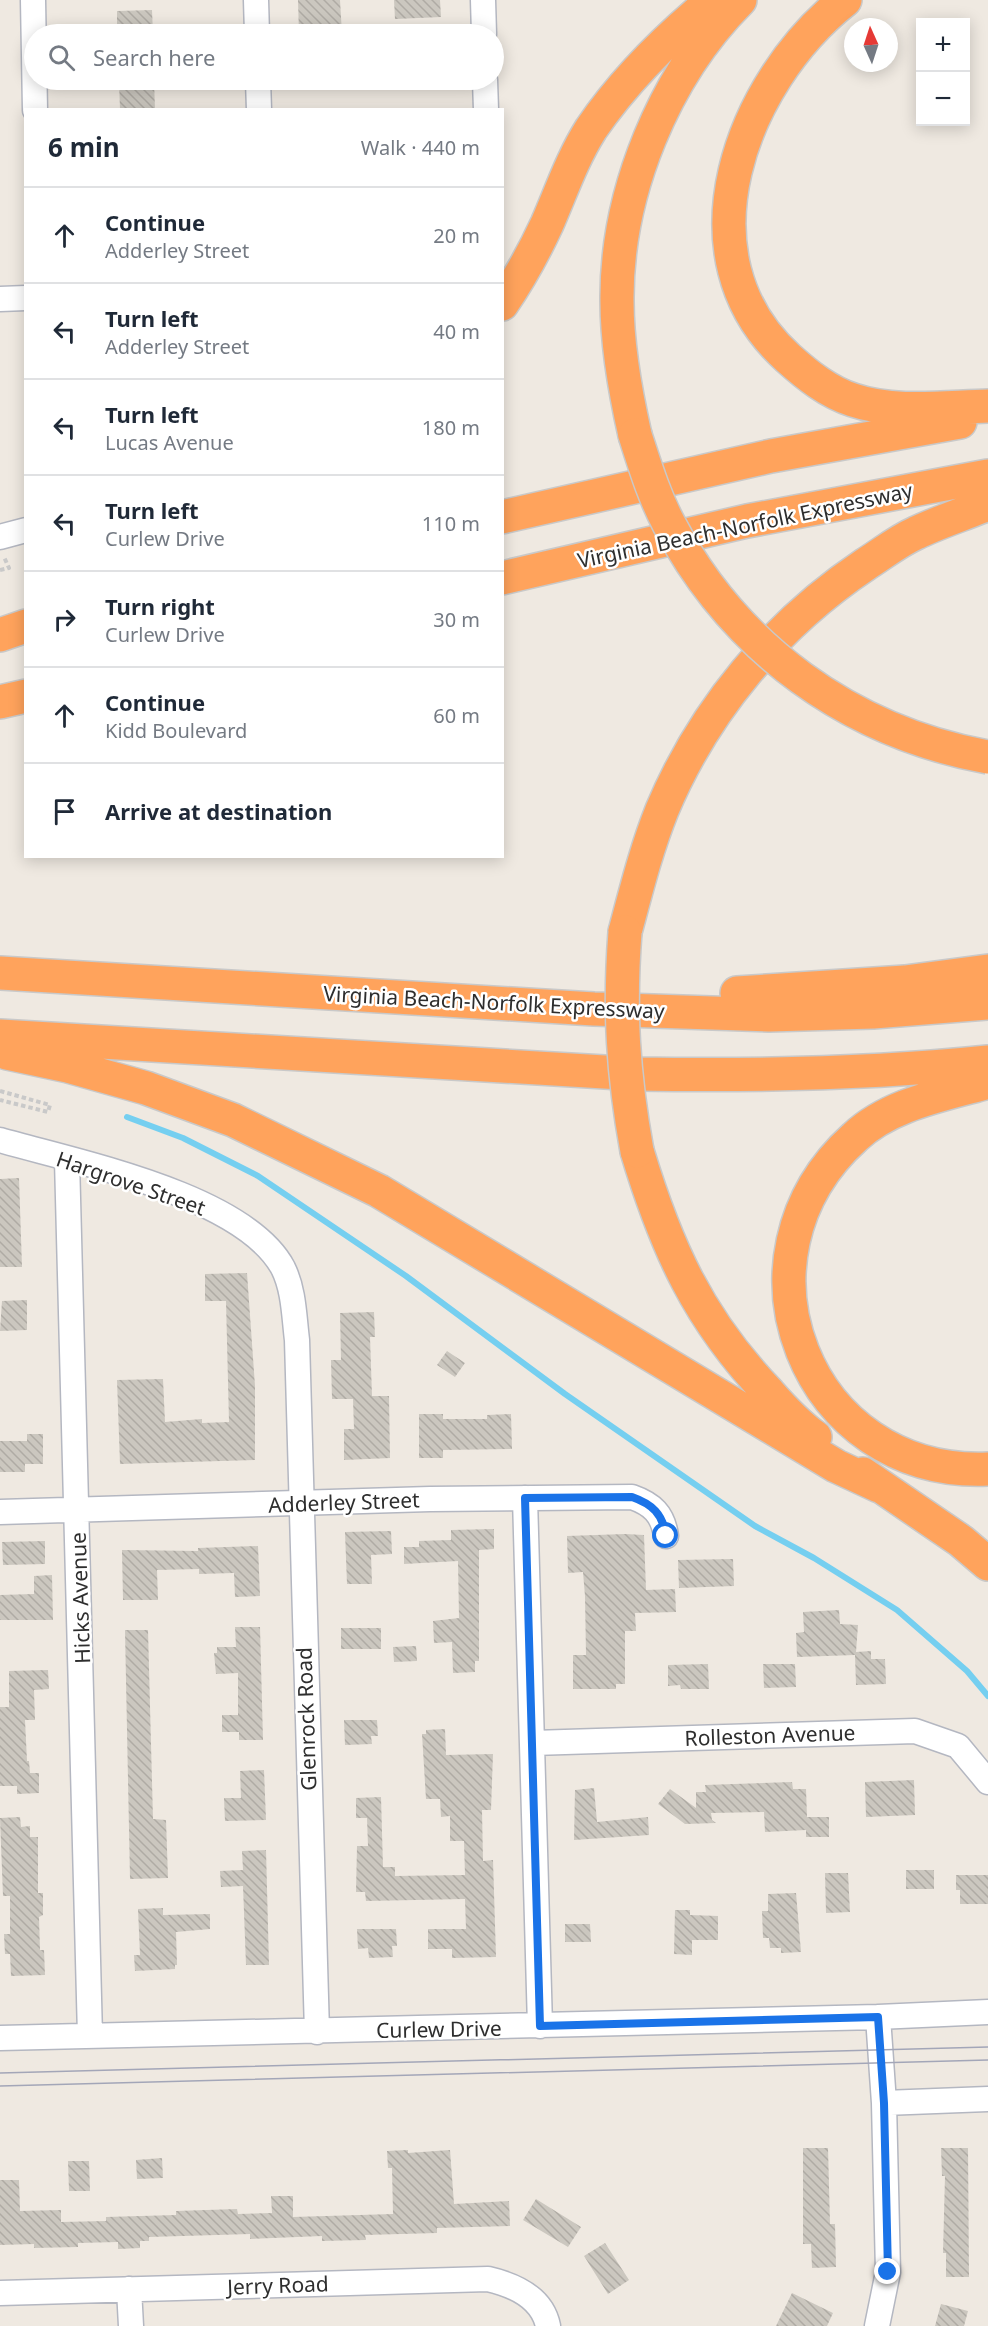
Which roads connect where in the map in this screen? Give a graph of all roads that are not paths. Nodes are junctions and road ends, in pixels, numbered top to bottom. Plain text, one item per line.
1 (33, 0) edge
2 (256, 0) edge
3 (483, 0) edge
4 (713, 0) edge
5 (740, 0) edge
6 (845, 0) edge
7 (33, 24) edge
8 (257, 24) edge
9 (484, 24) edge
10 (35, 90) edge
11 (258, 90) edge
12 (485, 90) edge
13 (35, 108) edge
14 (259, 108) edge
15 (486, 108) edge
16 (24, 298) edge
17 (0, 299) edge
18 (504, 300) edge
19 (988, 406) edge
20 (988, 417) edge
21 (988, 476) edge
22 (988, 504) edge
23 (504, 518) edge
24 (24, 531) edge
25 (0, 537) edge
26 (504, 578) edge
27 (24, 627) edge
28 (24, 632) edge
29 (0, 637) edge
30 (24, 696) edge
31 (0, 702) edge
32 (988, 757) edge
33 (988, 971) edge
34 (0, 973) edge
35 (519, 1004) junction
36 (988, 1004) edge
37 (0, 1036) edge
38 (0, 1051) edge
39 (988, 1062) edge
40 (988, 1082) edge
41 (0, 1140) edge
42 (67, 1160) junction
43 (298, 1406) joint
44 (988, 1469) edge
45 (879, 1486) junction
46 (525, 1498) junction
47 (301, 1504) junction
48 (77, 1510) junction
49 (0, 1512) edge
50 (666, 1536) dead end
51 (988, 1564) edge
52 (533, 1743) junction
53 (988, 1782) edge
54 (988, 2012) edge
55 (878, 2017) junction
56 (540, 2026) junction
57 (317, 2032) junction
58 (90, 2036) junction
59 (0, 2038) edge
60 (988, 2099) edge
61 (884, 2103) junction
62 (129, 2289) junction
63 (0, 2293) edge
64 (545, 2320) edge
65 (131, 2326) edge
66 (878, 2326) edge

1 - 7 street
2 - 8 street
3 - 9 street
4 - 18 highway
5 - 32 highway, bridge
6 - 19 highway
10 - 13 street
11 - 14 street
12 - 15 street
16 - 17 street
20 - 23 highway
21 - 26 highway, Virginia Beach-Norfolk Expressway
22 - 45 highway, bridge
24 - 25 street
27 - 29 highway
28 - 29 highway
30 - 31 highway
33 - 35 highway
34 - 35 highway, Virginia Beach-Norfolk Expressway
35 - 36 highway, Virginia Beach-Norfolk Expressway
37 - 39 highway
38 - 45 highway
40 - 44 highway
41 - 42 street, Hargrove Street
42 - 43 street, Hargrove Street
42 - 48 street, Hicks Avenue
43 - 47 street, Glenrock Road
45 - 51 highway
46 - 47 street, Adderley Street
46 - 50 street, Adderley Street
46 - 52 street
47 - 48 street, Adderley Street
47 - 57 street, Glenrock Road
48 - 49 street, Adderley Street
48 - 58 street, Hicks Avenue
52 - 53 street, Rolleston Avenue
52 - 56 street
54 - 55 street, Curlew Drive
55 - 56 street, Curlew Drive
55 - 61 street
56 - 57 street, Curlew Drive
57 - 58 street, Curlew Drive
58 - 59 street, Curlew Drive
60 - 61 street
61 - 66 street
62 - 63 street, Jerry Road
62 - 64 street, Jerry Road
62 - 65 street

